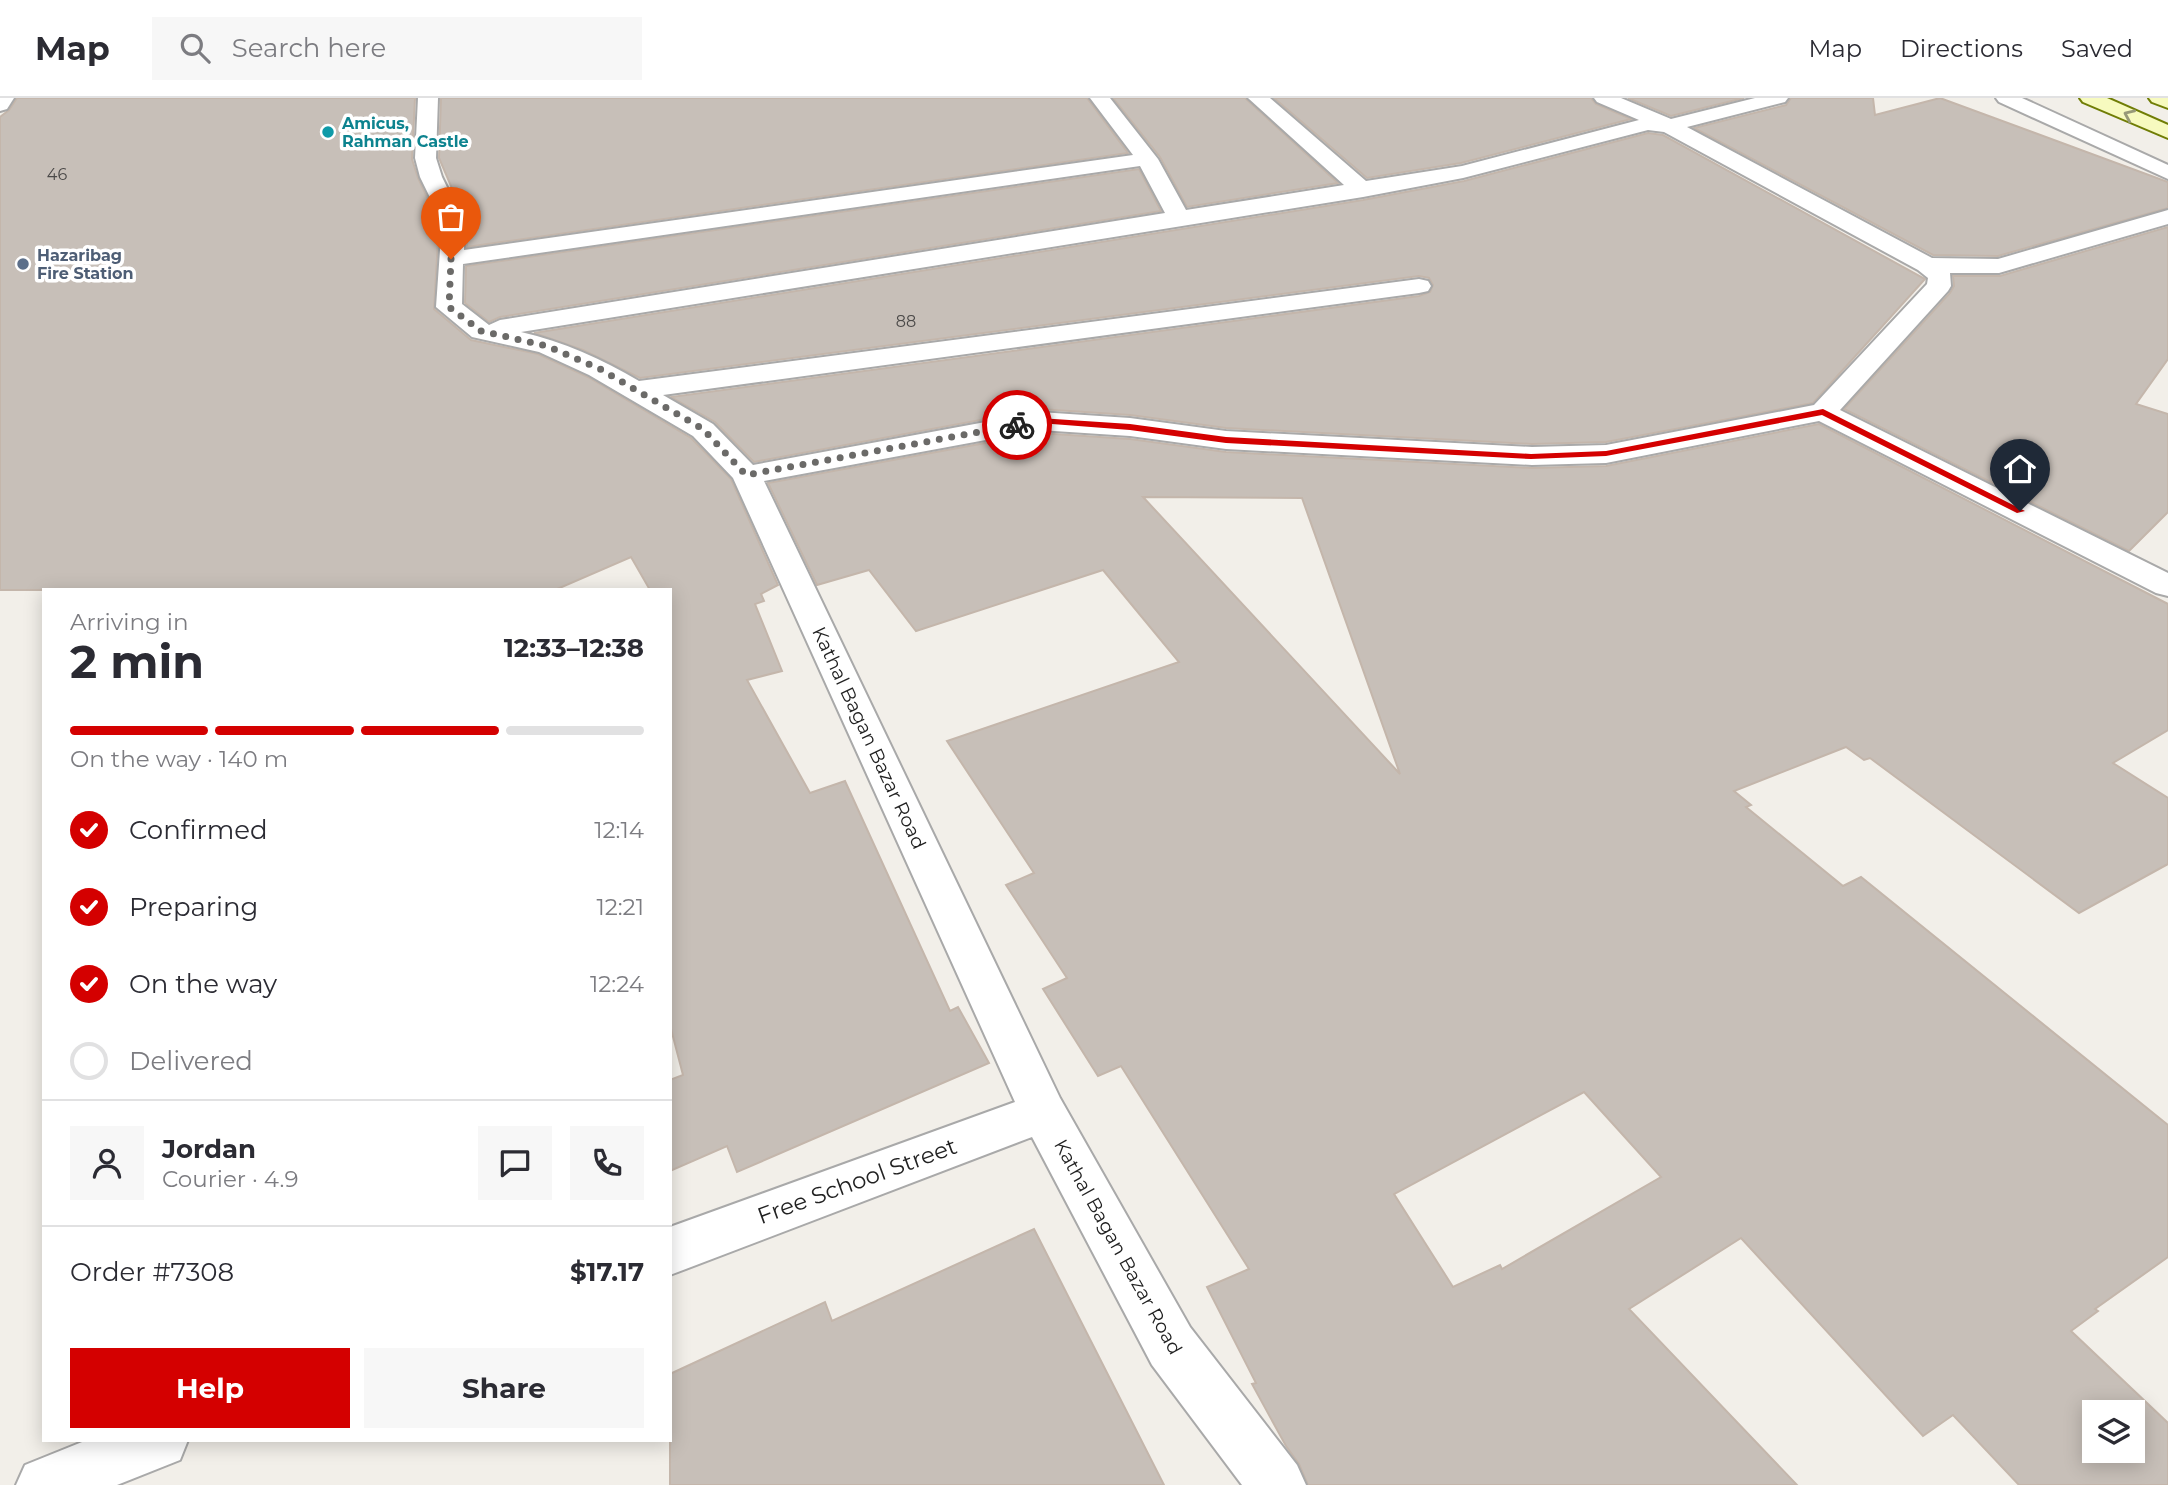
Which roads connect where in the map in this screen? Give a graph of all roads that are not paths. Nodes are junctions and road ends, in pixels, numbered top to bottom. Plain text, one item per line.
1 (4, 98) edge
2 (428, 98) edge
3 (1100, 98) edge
4 (1258, 98) edge
5 (1604, 98) edge
6 (1778, 98) edge
7 (2006, 98) edge
8 (2090, 98) edge
9 (2159, 98) edge
10 (2168, 102) edge
11 (0, 104) edge
12 (1669, 126) junction
13 (2168, 132) edge
14 (1147, 159) junction
15 (2168, 173) edge
16 (1363, 190) junction
17 (2168, 217) edge
18 (1179, 219) junction
19 (451, 259) junction
20 (1927, 265) junction
21 (1419, 286) dead end
22 (481, 331) junction
23 (635, 390) junction
24 (1823, 412) junction
25 (746, 475) junction
26 (2168, 586) edge
27 (1043, 1112) junction
28 (672, 1250) edge
29 (155, 1442) edge
30 (59, 1482) edge
31 (1277, 1485) edge

1 - 11 street
2 - 19 street, Kathal Bagan Bazar Road
3 - 14 street
4 - 16 street
5 - 12 street
6 - 12 street
7 - 15 street
13 -> 8 main road
9 - 10 main road
12 - 16 street
12 - 20 street
14 - 18 street
14 - 19 street
16 - 18 street
17 - 20 street
18 - 22 street
19 - 22 street, Kathal Bagan Bazar Road
20 - 24 street
21 - 23 street
22 - 23 street, Kathal Bagan Bazar Road
23 - 25 street, Kathal Bagan Bazar Road
24 - 25 street
24 - 26 street
25 - 27 street, Kathal Bagan Bazar Road
27 - 28 street, Free School Street
27 - 31 street, Kathal Bagan Bazar Road
29 - 30 street

